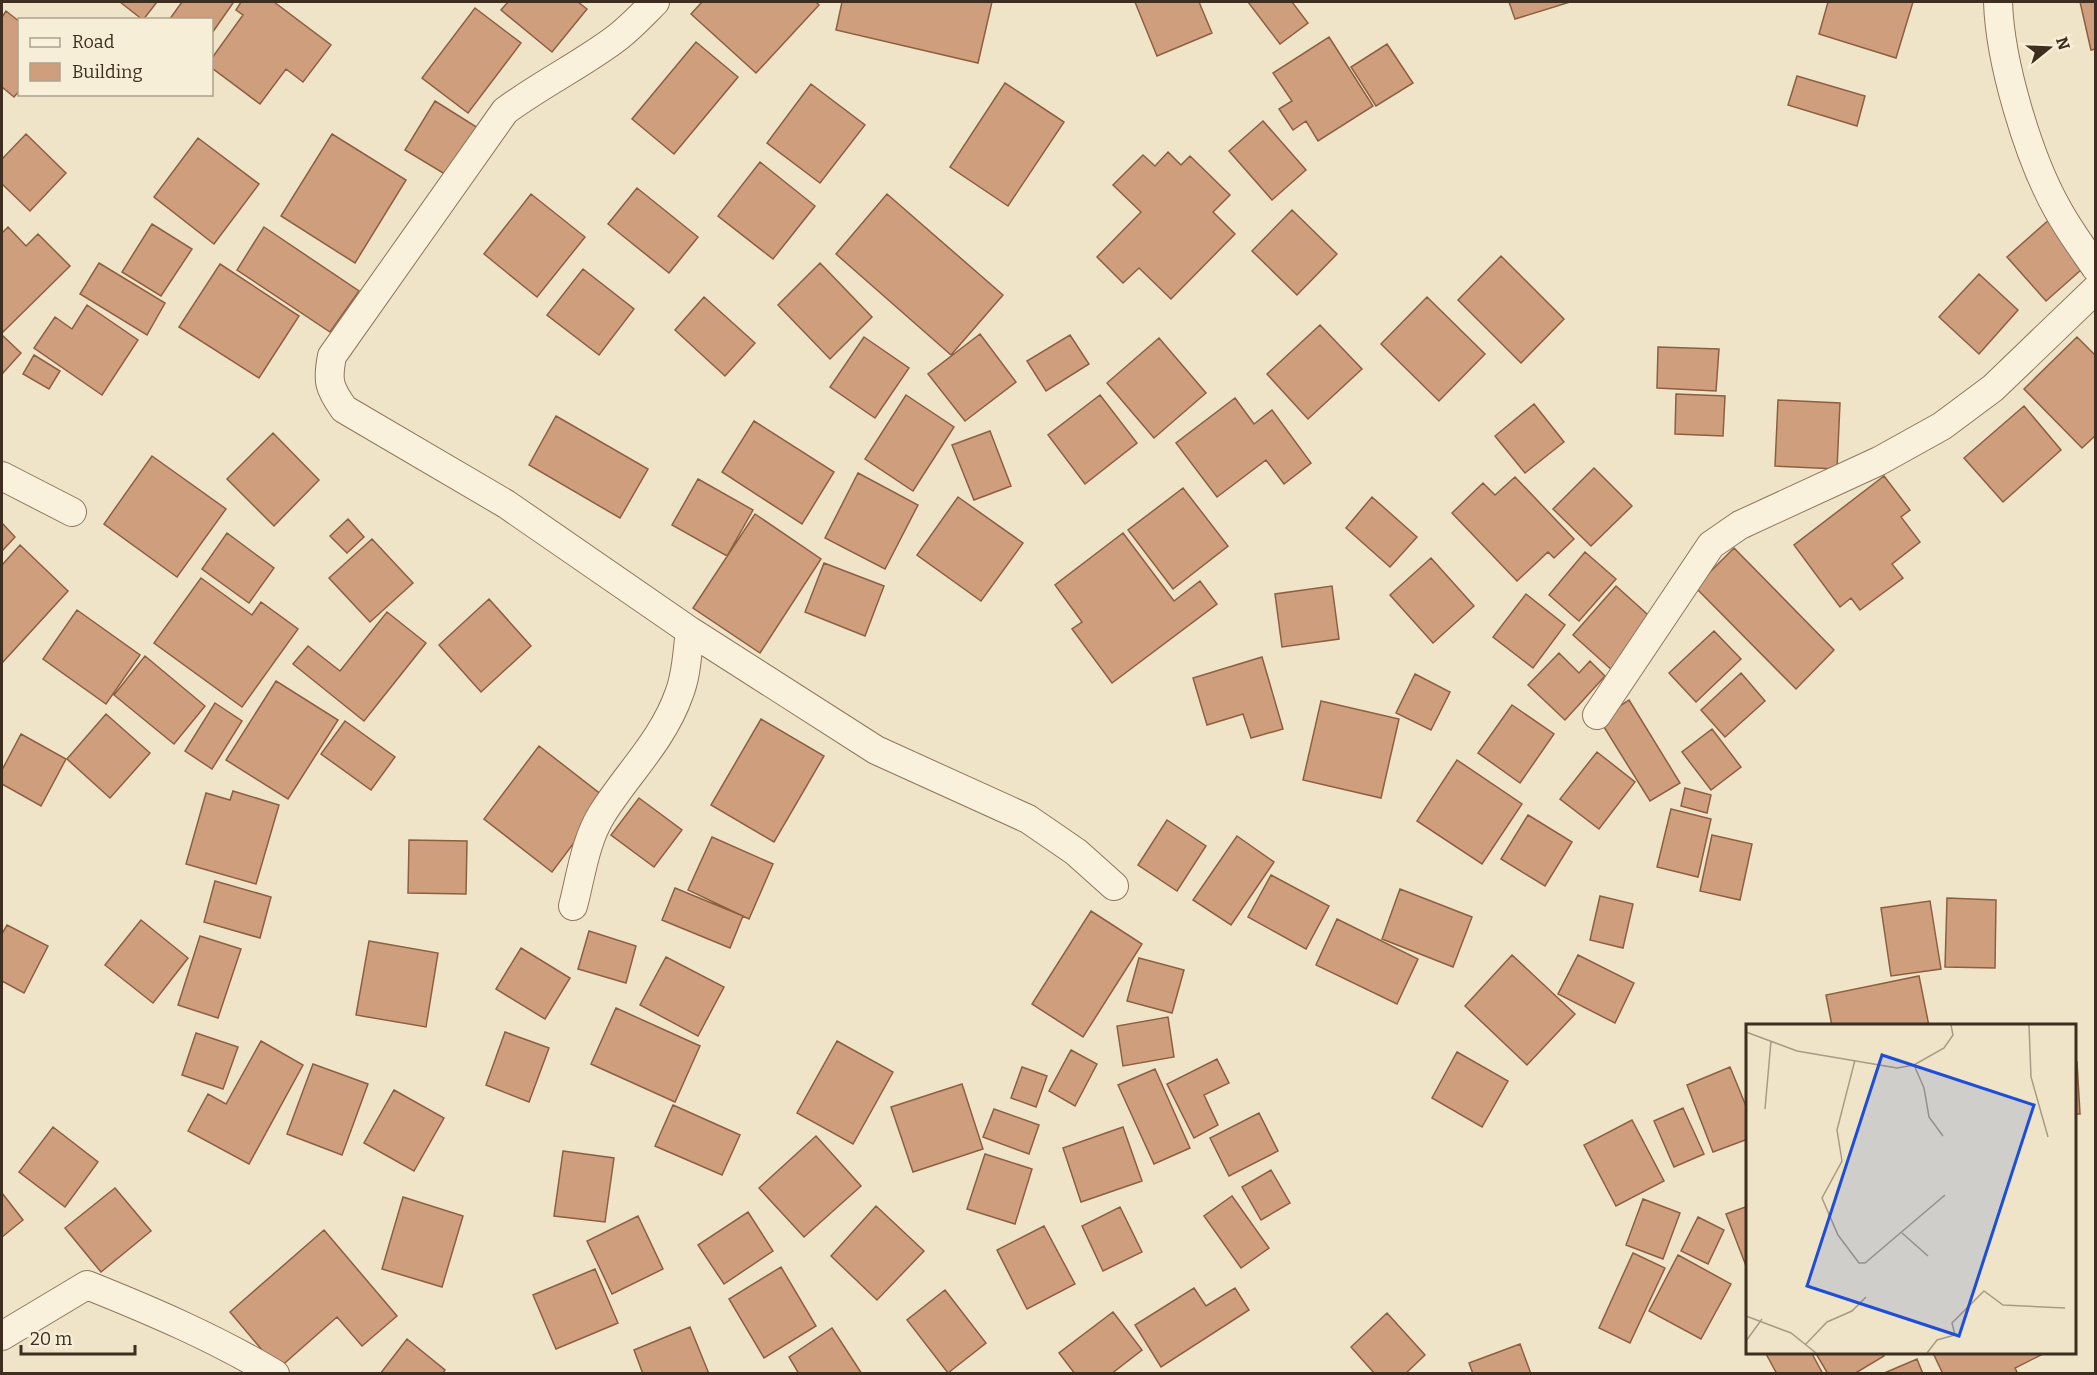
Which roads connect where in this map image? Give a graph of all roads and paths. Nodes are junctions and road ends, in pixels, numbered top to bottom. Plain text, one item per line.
1 (655, 2) edge
2 (1998, 2) edge
3 (2096, 268) edge
4 (2096, 289) edge
5 (2, 476) edge
6 (72, 512) dead end
7 (690, 631) junction
8 (1597, 715) dead end
9 (1114, 886) dead end
10 (573, 906) dead end
11 (2, 1336) edge
12 (275, 1374) edge

1 - 7 street
2 - 3 street
4 - 8 street
5 - 6 street
7 - 9 street
7 - 10 street
11 - 12 street

